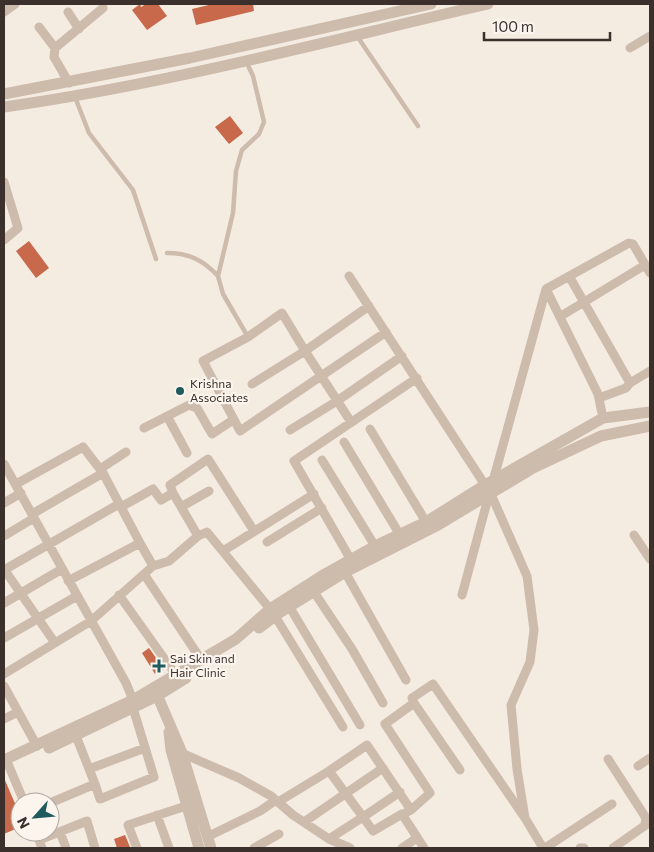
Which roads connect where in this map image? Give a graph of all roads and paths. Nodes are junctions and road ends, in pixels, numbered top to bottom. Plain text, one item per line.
1 (16, 4) edge
2 (431, 4) edge
3 (488, 4) edge
4 (401, 7) edge
5 (103, 8) dead end
6 (4, 12) edge
7 (68, 12) dead end
8 (39, 27) dead end
9 (78, 29) junction
10 (356, 34) junction
11 (650, 36) edge
12 (55, 48) junction
13 (630, 48) dead end
14 (245, 60) junction
15 (69, 83) junction
16 (4, 94) edge
17 (75, 96) junction
18 (4, 107) edge
19 (418, 126) dead end
20 (4, 182) edge
21 (4, 240) edge
22 (167, 253) dead end
23 (156, 259) dead end
24 (648, 268) edge
25 (218, 276) junction
26 (349, 276) dead end
27 (569, 276) junction
28 (546, 290) junction
29 (585, 303) junction
30 (369, 306) junction
31 (561, 316) junction
32 (386, 332) junction
33 (248, 337) junction
34 (305, 351) junction
35 (402, 356) junction
36 (650, 371) edge
37 (321, 376) junction
38 (417, 378) junction
39 (630, 382) junction
40 (252, 384) dead end
41 (599, 398) junction
42 (337, 401) junction
43 (650, 412) edge
44 (168, 416) junction
45 (603, 418) junction
46 (233, 420) junction
47 (351, 422) junction
48 (650, 426) edge
49 (144, 428) dead end
50 (370, 429) dead end
51 (290, 430) dead end
52 (344, 442) dead end
53 (126, 452) dead end
54 (187, 453) dead end
55 (322, 460) dead end
56 (4, 464) edge
57 (101, 471) junction
58 (16, 484) junction
59 (489, 488) junction
60 (209, 490) dead end
61 (21, 493) junction
62 (173, 493) junction
63 (314, 494) junction
64 (4, 503) edge
65 (120, 506) junction
66 (181, 507) junction
67 (322, 508) junction
68 (33, 516) junction
69 (426, 522) junction
70 (254, 531) junction
71 (400, 535) junction
72 (634, 535) dead end
73 (4, 536) edge
74 (198, 536) junction
75 (267, 542) dead end
76 (48, 543) junction
77 (140, 543) junction
78 (375, 546) junction
79 (223, 551) junction
80 (650, 559) edge
81 (351, 560) junction
82 (153, 566) junction
83 (4, 569) edge
84 (62, 569) junction
85 (345, 572) junction
86 (144, 574) junction
87 (68, 581) junction
88 (314, 592) junction
89 (20, 594) junction
90 (120, 595) junction
91 (462, 595) dead end
92 (77, 596) junction
93 (4, 604) edge
94 (289, 606) junction
95 (272, 612) junction
96 (37, 619) junction
97 (91, 621) junction
98 (4, 638) edge
99 (55, 643) junction
100 (202, 661) junction
101 (4, 674) edge
102 (176, 675) junction
103 (406, 680) dead end
104 (4, 686) edge
105 (156, 691) junction
106 (383, 703) dead end
107 (414, 703) junction
108 (133, 704) junction
109 (18, 712) junction
110 (4, 720) edge
111 (360, 725) dead end
112 (343, 726) dead end
113 (76, 736) junction
114 (37, 746) junction
115 (146, 748) junction
116 (177, 751) junction
117 (650, 758) edge
118 (608, 759) dead end
119 (6, 763) edge
120 (638, 766) dead end
121 (383, 768) junction
122 (89, 769) junction
123 (460, 770) dead end
124 (329, 771) junction
125 (95, 784) junction
126 (19, 792) edge
127 (400, 792) junction
128 (346, 793) junction
129 (60, 799) edge
130 (277, 801) junction
131 (612, 804) dead end
132 (186, 806) junction
133 (411, 810) junction
134 (402, 814) junction
135 (157, 815) junction
136 (363, 817) junction
137 (525, 818) junction
138 (304, 822) junction
139 (648, 823) edge
140 (60, 832) joint
141 (279, 834) dead end
142 (417, 838) junction
143 (330, 839) junction
144 (209, 843) edge
145 (66, 848) edge
146 (96, 848) edge
147 (137, 848) edge
148 (169, 848) edge
149 (199, 848) edge
150 (254, 848) edge
151 (350, 848) edge
152 (402, 848) edge
153 (424, 848) edge
154 (544, 848) edge
155 (613, 848) edge

1 - 6 street
2 - 4 street
3 - 10 street
4 - 15 street
5 - 9 street
7 - 9 street
8 - 12 street
9 - 12 street
10 - 14 street
10 - 19 lane
11 - 13 street
12 - 15 street
14 - 17 street
14 - 25 lane
15 - 16 street
17 - 18 street
17 - 23 lane
20 - 21 street
22 - 25 lane
24 - 27 street
24 - 29 street
25 - 33 lane
26 - 30 street
27 - 28 street
27 - 29 street
28 - 31 street
28 - 59 street, bridge
29 - 31 street
29 - 39 street
30 - 32 street
30 - 34 street
31 - 41 street
32 - 35 street
32 - 37 street
33 - 34 street
33 - 46 street
34 - 37 street
34 - 40 street
35 - 38 street
35 - 42 street
36 - 39 street
37 - 42 street
37 - 46 street
38 - 47 street
38 - 59 street
39 - 41 street
41 - 45 street
42 - 47 street
42 - 51 street
43 - 45 street
44 - 46 street
44 - 49 street
44 - 54 street
45 - 59 street
47 - 63 street
48 - 59 street
50 - 69 street
52 - 71 street
53 - 57 street
55 - 78 street
56 - 58 street
57 - 58 street
57 - 65 street
57 - 68 street
58 - 61 street
59 - 69 street
59 - 85 street
59 - 91 street
59 - 137 street
60 - 66 street
61 - 64 street
61 - 68 street
62 - 65 street
62 - 66 street
62 - 70 street
63 - 67 street
63 - 70 street
65 - 76 street
65 - 77 street
66 - 74 street
67 - 75 street
67 - 81 street
68 - 73 street
68 - 76 street
69 - 71 street
70 - 79 street
71 - 78 street
72 - 80 street
74 - 79 street
74 - 82 street
76 - 83 street
76 - 84 street
77 - 82 street
77 - 87 street
78 - 81 street
79 - 95 street
81 - 95 street
82 - 86 street
83 - 89 street
84 - 87 street
84 - 89 street
85 - 88 street
85 - 103 street
86 - 90 street
86 - 100 street
87 - 92 street
88 - 94 street
88 - 106 street
89 - 93 street
89 - 96 street
90 - 97 street
90 - 102 street
92 - 96 street
92 - 97 street
94 - 95 street
94 - 111 street
95 - 100 street
95 - 105 street
95 - 112 street
96 - 98 street
96 - 99 street
97 - 99 street
97 - 108 street
99 - 101 street
100 - 102 street
102 - 105 street
104 - 109 street
105 - 108 street
105 - 116 street
107 - 123 street
107 - 133 street
107 - 137 street
108 - 113 street
108 - 114 street
108 - 115 street
109 - 110 street
109 - 114 street
113 - 119 street
113 - 122 street
114 - 119 street
115 - 122 street
115 - 125 street
116 - 130 street
116 - 132 street
116 - 144 street
117 - 120 street
118 - 139 street
119 - 126 street
121 - 124 street
121 - 127 street
121 - 128 street
122 - 125 street
124 - 128 street
124 - 130 street
125 - 129 street
127 - 133 street
127 - 136 street
128 - 136 street
128 - 138 street
130 - 138 street
130 - 144 street
131 - 154 street
132 - 135 street
132 - 149 street
133 - 134 street
134 - 136 street
134 - 142 street
135 - 147 street
135 - 148 street
136 - 143 street
137 - 154 street
138 - 143 street
139 - 155 street
140 - 145 street
140 - 146 street
141 - 150 street
142 - 152 street
142 - 153 street
143 - 151 street

